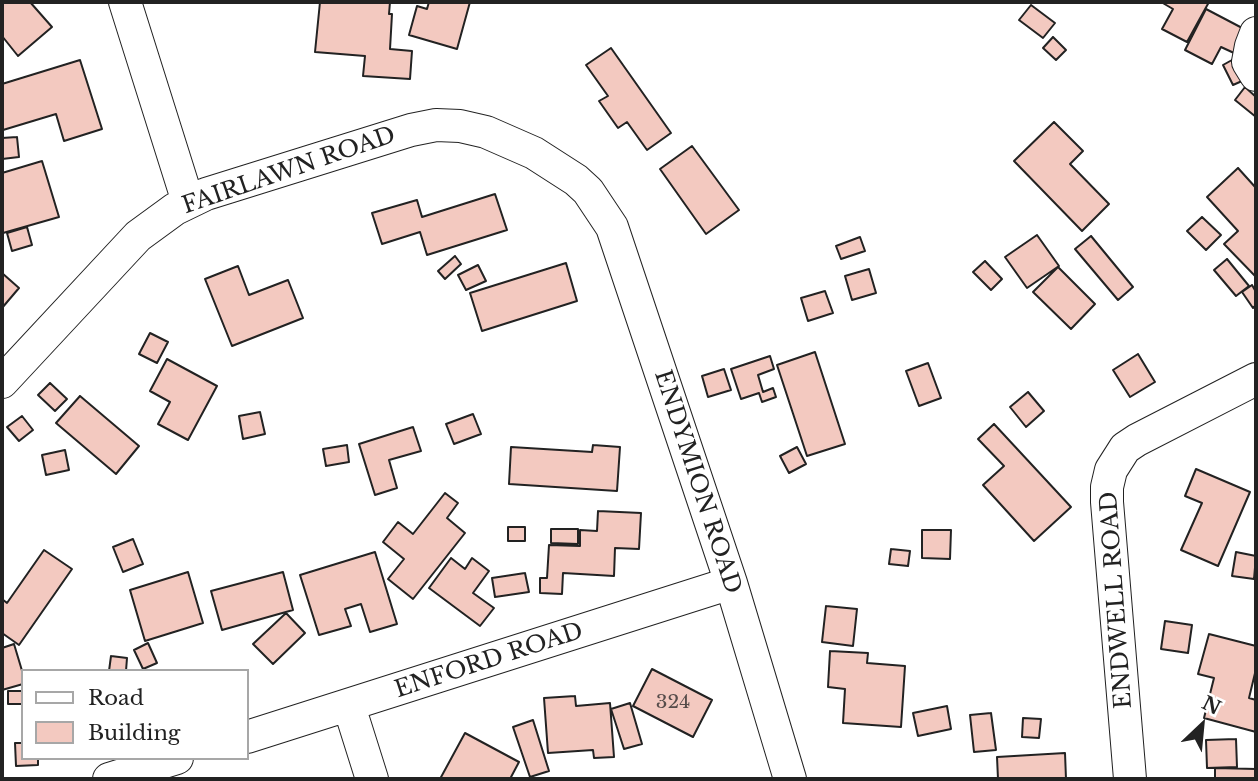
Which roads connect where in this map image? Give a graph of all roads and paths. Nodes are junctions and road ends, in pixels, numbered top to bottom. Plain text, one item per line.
1 (125, 2) edge
2 (1256, 33) edge
3 (1256, 75) edge
4 (588, 191) joint
5 (188, 202) junction
6 (1256, 379) edge
7 (2, 382) edge
8 (731, 583) junction
9 (349, 706) junction
10 (248, 737) edge
11 (171, 760) edge
12 (109, 779) edge
13 (372, 779) edge
14 (790, 779) edge
15 (1130, 779) edge

1 - 5 street
2 - 3 street
4 - 5 street, FAIRLAWN ROAD
4 - 8 street, ENDYMION ROAD
5 - 7 street, FAIRLAWN ROAD
6 - 15 street, ENDWELL ROAD
8 - 9 street, ENFORD ROAD
8 - 14 street, ENDYMION ROAD
9 - 10 street, ENFORD ROAD
9 - 13 street
11 - 12 street

